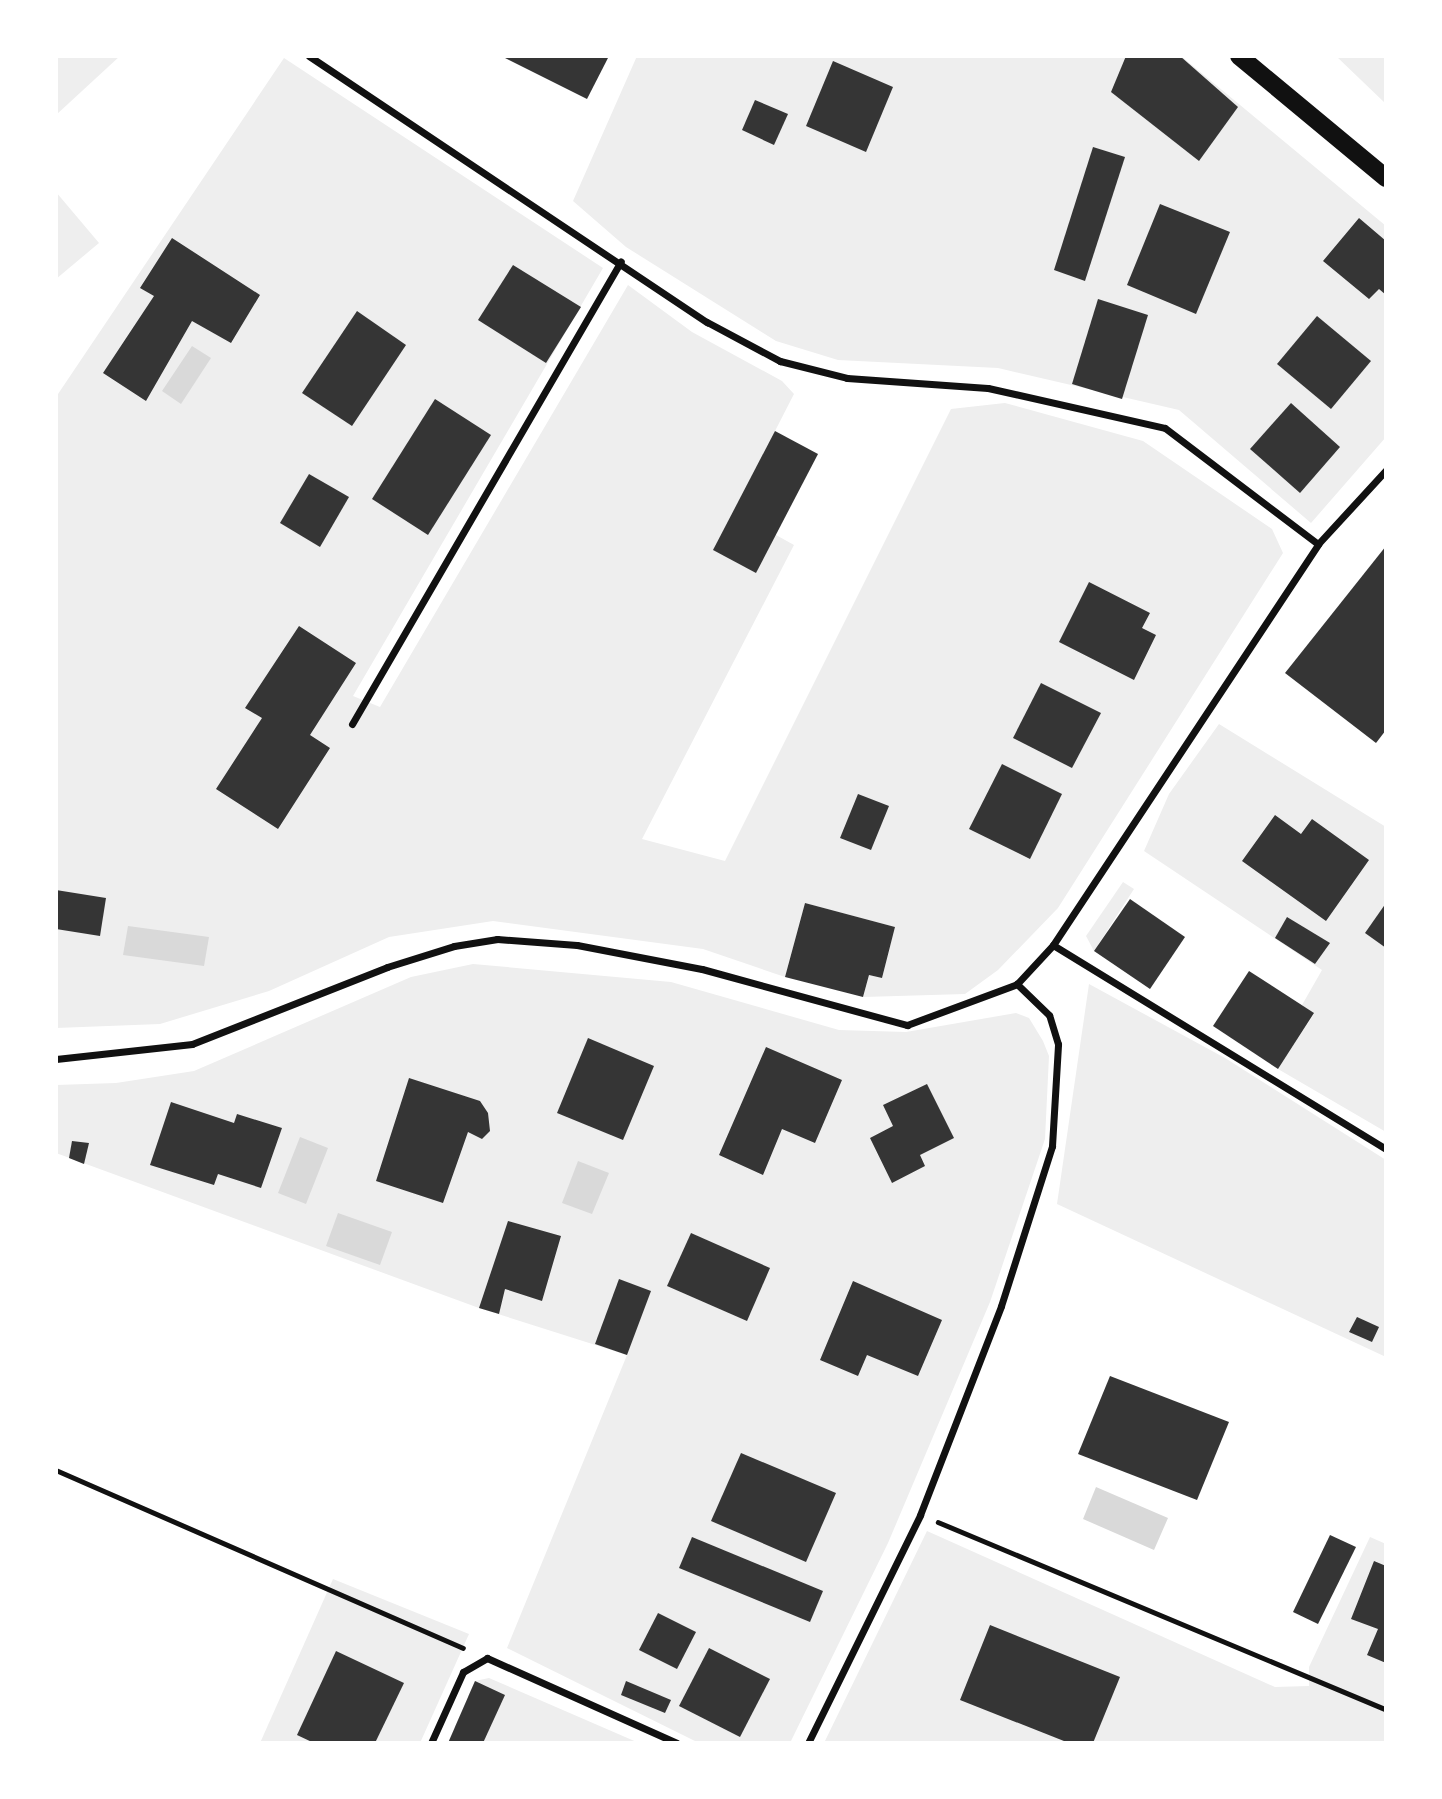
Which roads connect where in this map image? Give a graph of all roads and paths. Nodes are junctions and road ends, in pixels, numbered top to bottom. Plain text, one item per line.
1 (309, 56) edge
2 (1239, 56) edge
3 (1386, 178) edge
4 (621, 261) junction
5 (1386, 470) edge
6 (1318, 544) junction
7 (352, 724) dead end
8 (1053, 945) junction
9 (1017, 985) junction
10 (56, 1059) edge
11 (1386, 1149) edge
12 (56, 1470) edge
13 (920, 1515) junction
14 (487, 1658) junction
15 (1386, 1709) edge
16 (431, 1743) edge
17 (677, 1743) edge
18 (808, 1743) edge

1 - 4 street
2 - 3 main road
4 - 6 street
4 - 7 street
5 - 6 street
6 - 8 street
8 - 9 street
8 - 11 street
9 - 10 street
9 - 13 street
12 - 14 path
13 - 15 path
13 - 18 street
14 - 16 street
14 - 17 street

